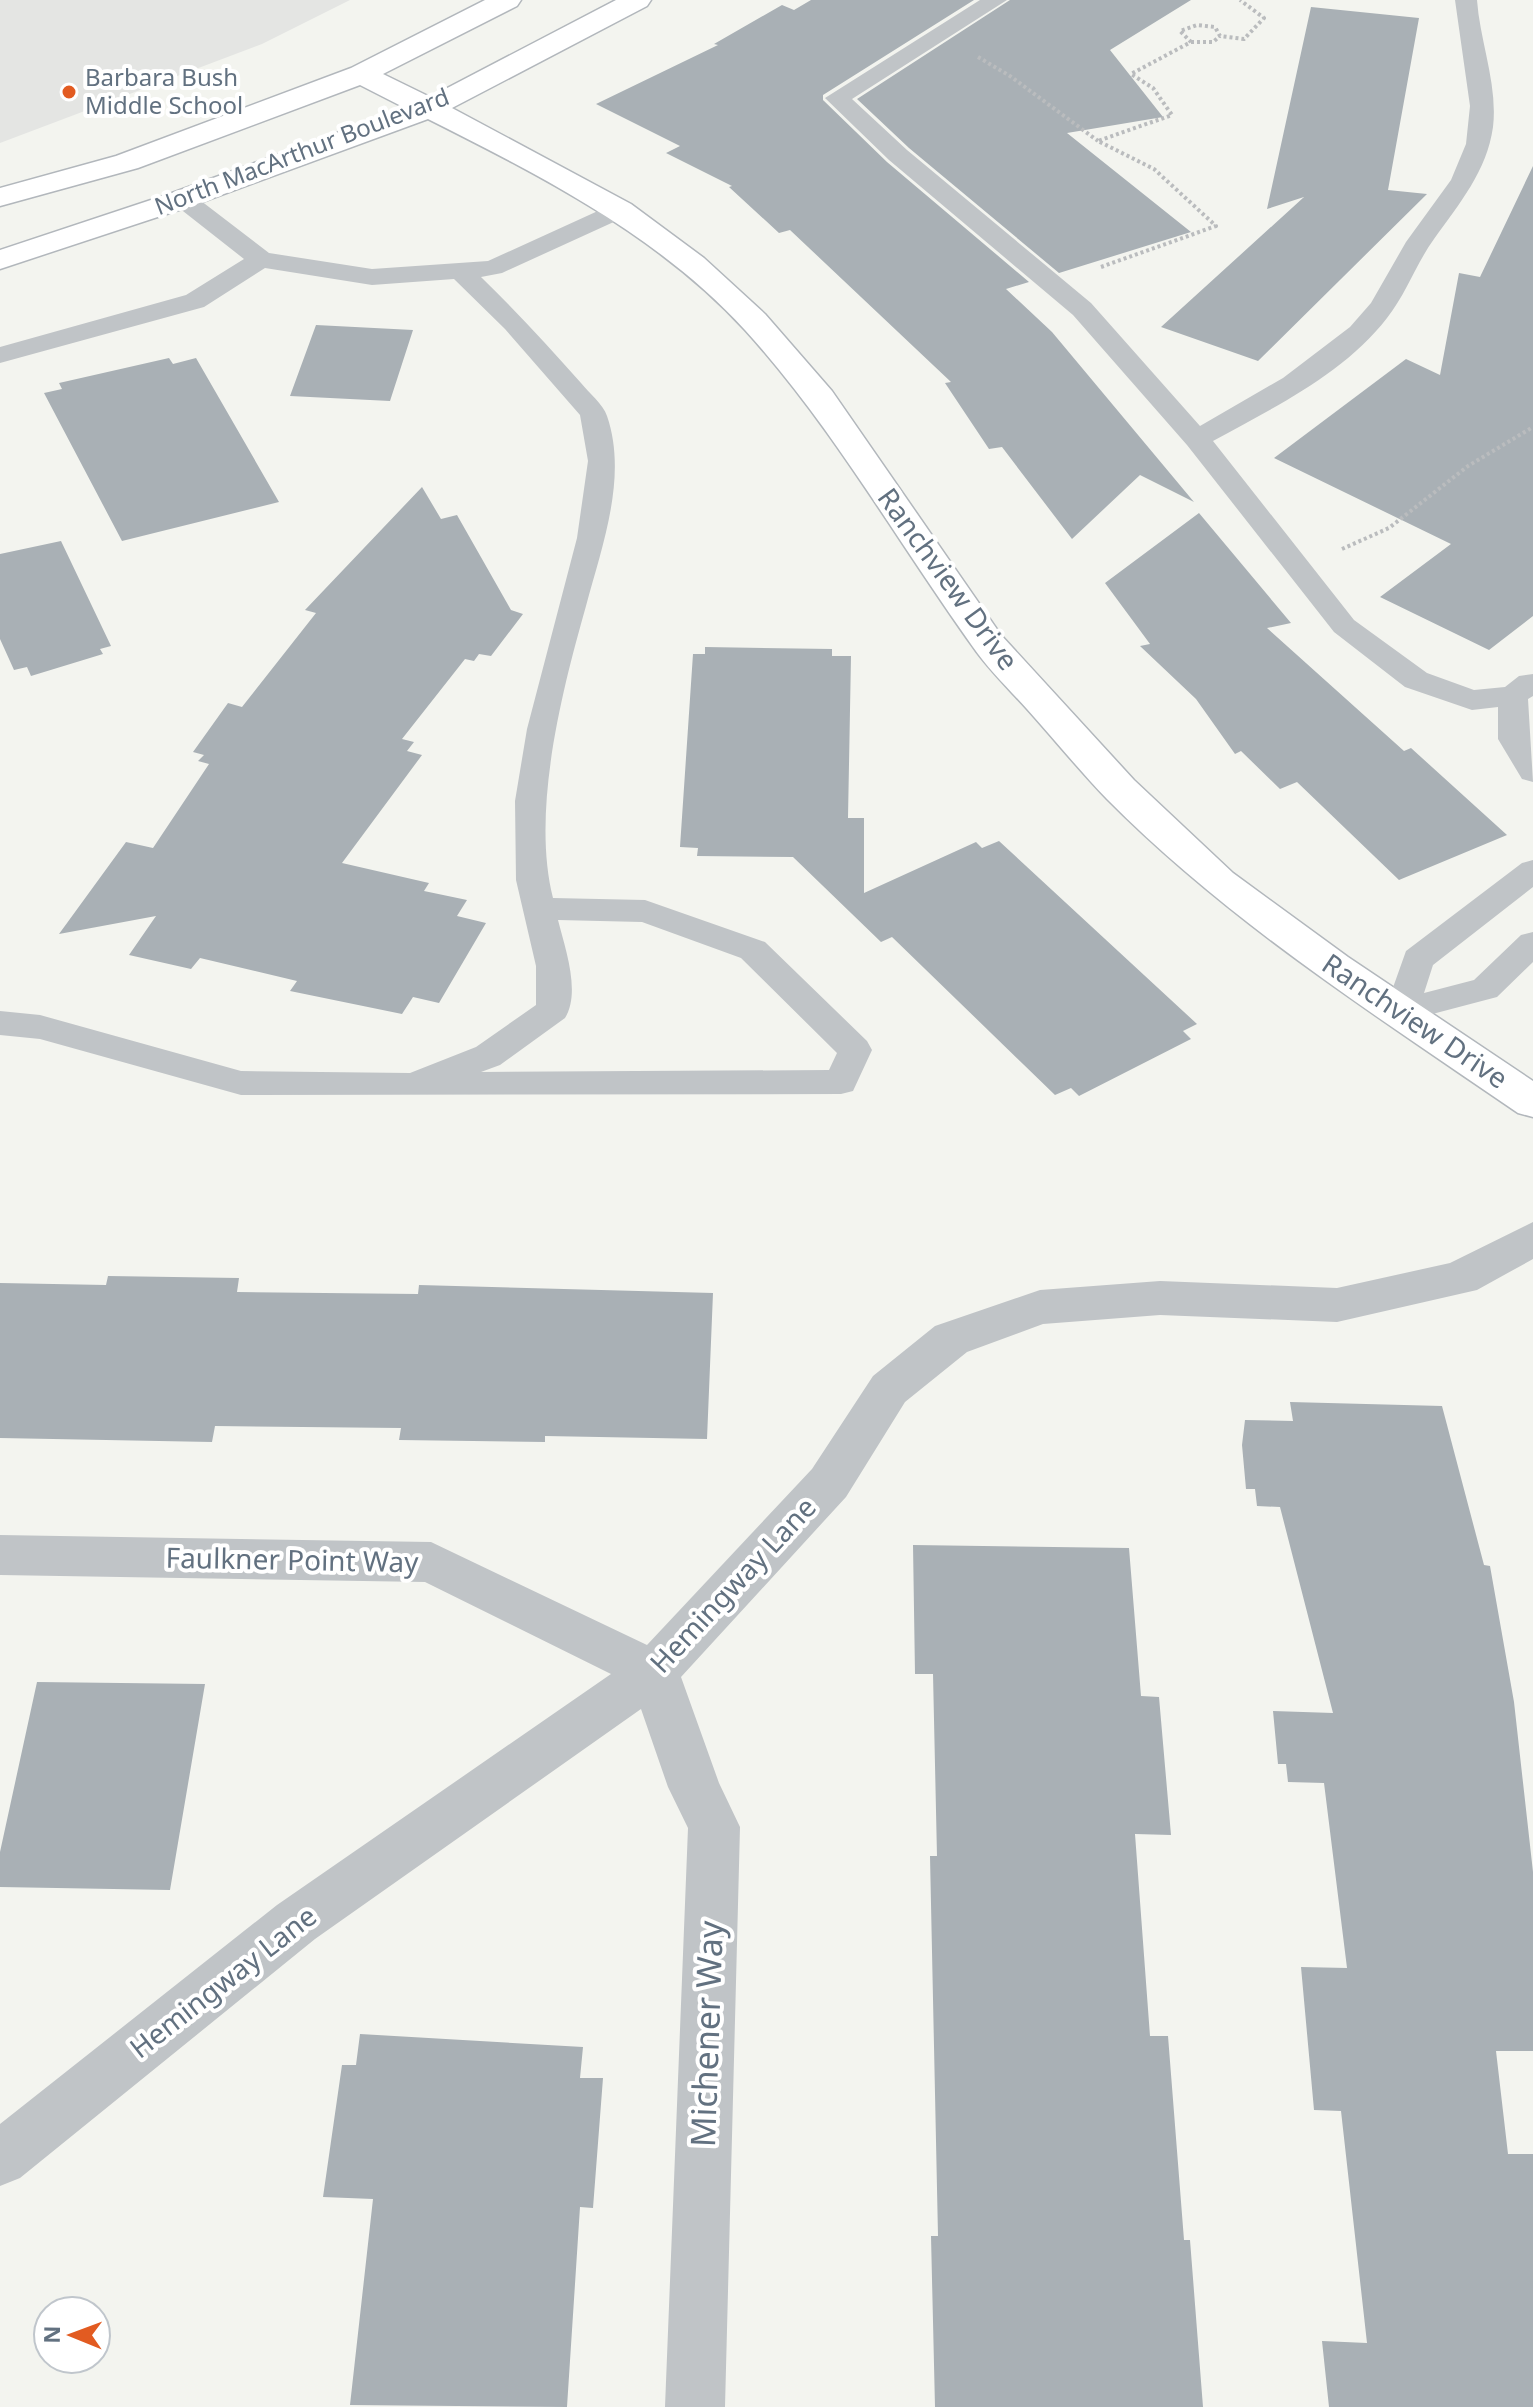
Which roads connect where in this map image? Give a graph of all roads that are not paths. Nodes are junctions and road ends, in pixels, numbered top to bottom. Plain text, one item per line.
1 (507, 0) edge
2 (637, 0) edge
3 (996, 0) edge
4 (1466, 0) edge
5 (361, 74) junction
6 (431, 108) junction
7 (0, 197) edge
8 (183, 199) junction
9 (620, 210) junction
10 (0, 260) edge
11 (261, 260) junction
12 (461, 271) junction
13 (0, 355) edge
14 (1197, 439) junction
15 (1523, 688) edge
16 (1533, 772) edge
17 (1533, 871) edge
18 (539, 909) junction
19 (1533, 943) edge
20 (1402, 1010) junction
21 (0, 1023) edge
22 (413, 1085) junction
23 (1533, 1102) edge
24 (1533, 1239) edge
25 (0, 1555) edge
26 (654, 1672) junction
27 (0, 2159) edge
28 (695, 2407) edge

1 - 5 street, North MacArthur Boulevard
2 - 6 street, North MacArthur Boulevard
3 - 14 lane
4 - 14 lane
5 - 6 street, Ranchview Drive
5 - 7 street, North MacArthur Boulevard
6 - 8 street, North MacArthur Boulevard
6 - 9 street, Ranchview Drive
8 - 10 street, North MacArthur Boulevard
8 - 11 lane
9 - 12 lane
9 - 20 street, Ranchview Drive
11 - 12 lane
11 - 13 lane
12 - 18 lane
14 - 15 lane
15 - 16 lane
17 - 20 lane
18 - 22 lane
18 - 22 lane
19 - 20 lane
20 - 23 street, Ranchview Drive
21 - 22 lane
24 - 26 street, Hemingway Lane
25 - 26 street, Faulkner Point Way
26 - 27 street, Hemingway Lane
26 - 28 street, Michener Way

